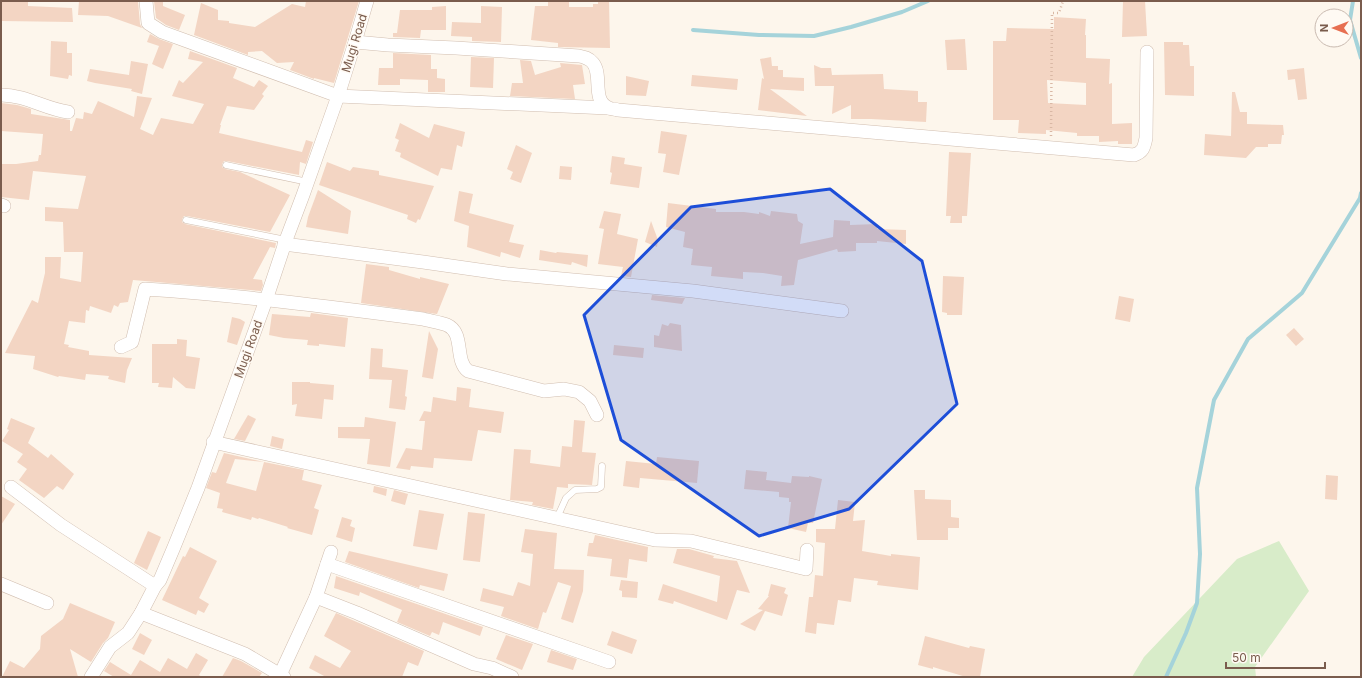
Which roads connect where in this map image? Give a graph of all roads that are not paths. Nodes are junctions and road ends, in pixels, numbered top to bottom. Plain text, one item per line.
1 (146, 1) edge
2 (367, 1) edge
3 (355, 42) junction
4 (1147, 52) dead end
5 (1, 95) edge
6 (338, 96) junction
7 (608, 108) junction
8 (68, 112) dead end
9 (226, 165) dead end
10 (308, 182) junction
11 (186, 220) dead end
12 (285, 242) junction
13 (266, 300) junction
14 (842, 312) dead end
15 (120, 347) dead end
16 (597, 415) dead end
17 (214, 442) junction
18 (602, 466) dead end
19 (11, 487) dead end
20 (557, 518) junction
21 (807, 550) dead end
22 (1, 584) edge
23 (155, 586) junction
24 (316, 598) junction
25 (48, 603) dead end
26 (141, 613) junction
27 (609, 662) dead end
28 (474, 664) junction
29 (282, 676) edge
30 (91, 677) edge
31 (495, 677) edge
32 (512, 677) edge

1 - 6 street
2 - 3 street, Mugi Road
3 - 6 street, Mugi Road
3 - 7 street
4 - 7 street
5 - 8 street
6 - 7 street
6 - 10 street, Mugi Road
9 - 10 lane
10 - 12 street, Mugi Road
11 - 12 lane
12 - 13 street, Mugi Road
12 - 14 street
13 - 15 street
13 - 16 street
13 - 17 street, Mugi Road
17 - 20 street
17 - 23 street, Mugi Road
18 - 20 lane
19 - 23 street
20 - 21 street
22 - 25 street
23 - 26 street, Mugi Road
24 - 27 street
24 - 28 street
24 - 29 street
26 - 29 street
26 - 30 street, Mugi Road
28 - 31 street
28 - 32 street

